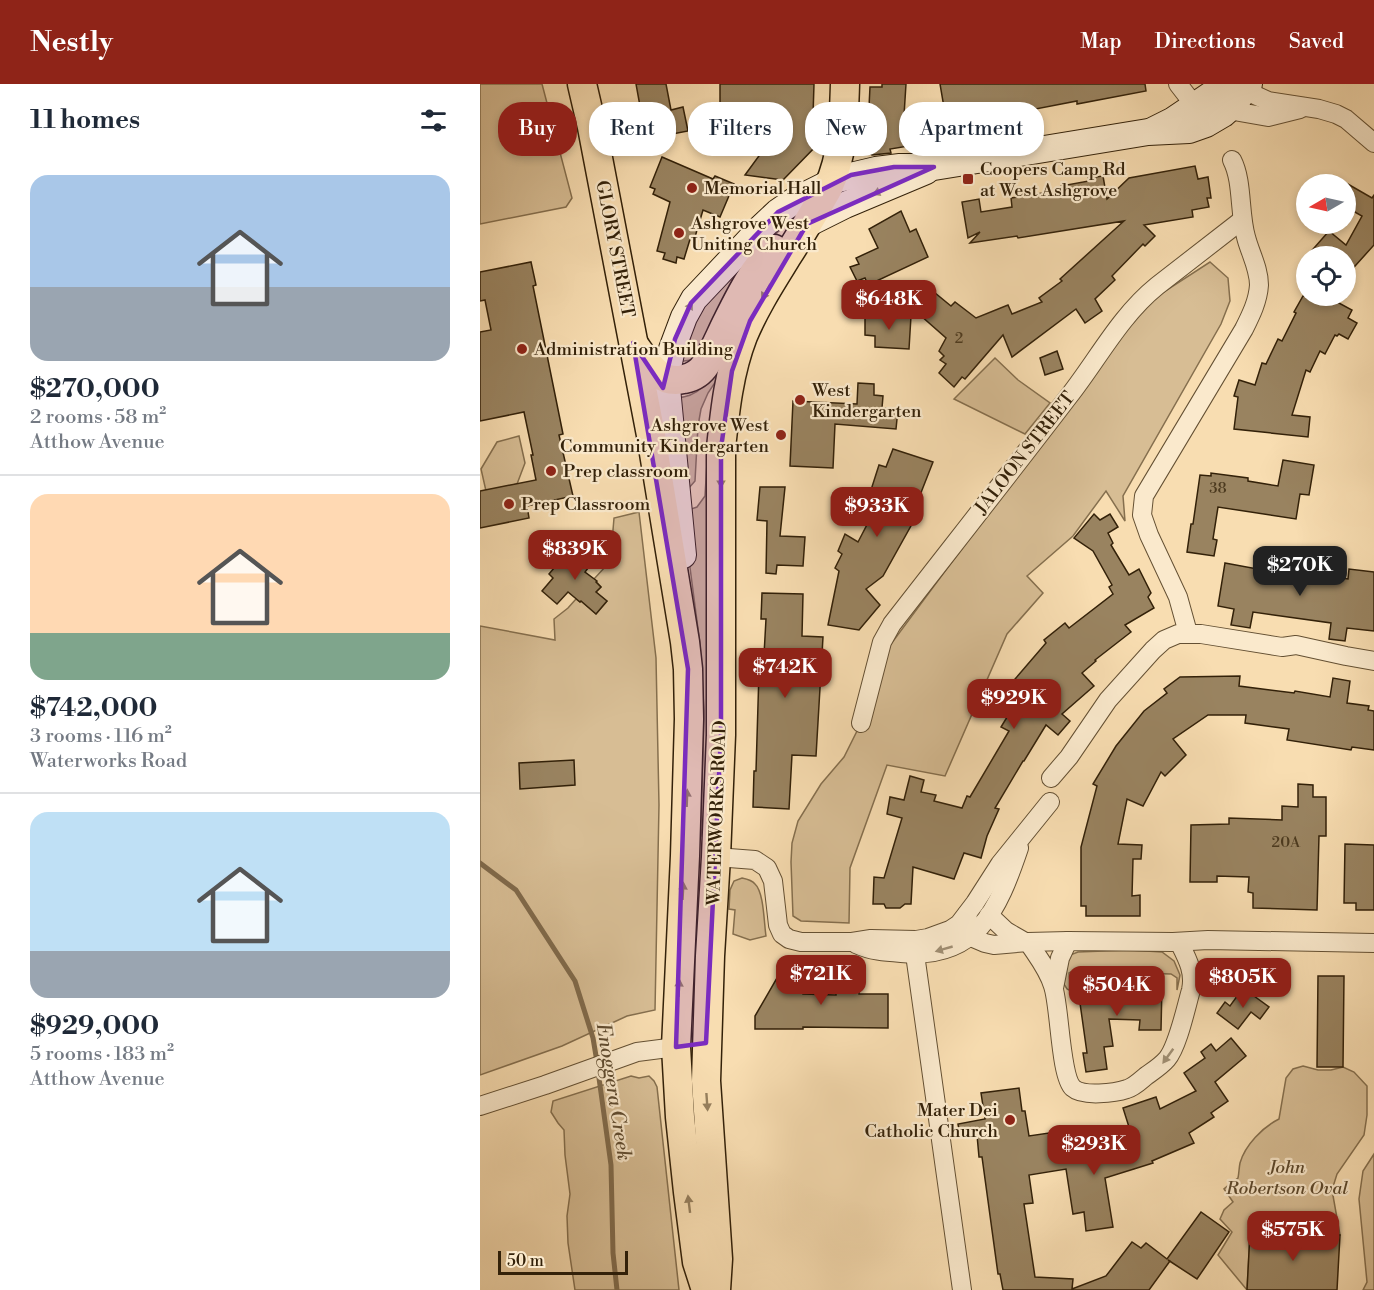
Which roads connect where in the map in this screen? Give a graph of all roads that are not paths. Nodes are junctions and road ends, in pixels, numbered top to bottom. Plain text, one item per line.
1 (582, 84) edge
2 (845, 84) edge
3 (1178, 84) edge
4 (1223, 99) edge
5 (1308, 108) junction
6 (1374, 143) edge
7 (1232, 160) dead end
8 (934, 167) junction
9 (831, 182) junction
10 (1242, 220) junction
11 (807, 224) junction
12 (633, 343) junction
13 (667, 379) junction
14 (1188, 633) junction
15 (1374, 661) edge
16 (688, 669) junction
17 (861, 723) dead end
18 (1051, 778) dead end
19 (1050, 802) dead end
20 (1023, 836) junction
21 (685, 856) junction
22 (716, 857) junction
23 (967, 914) junction
24 (989, 915) junction
25 (971, 937) junction
26 (1068, 941) junction
27 (1026, 942) junction
28 (1179, 942) junction
29 (1374, 944) edge
30 (913, 947) junction
31 (1054, 988) junction
32 (706, 1043) junction
33 (676, 1047) junction
34 (480, 1106) edge
35 (706, 1290) edge
36 (716, 1290) edge
37 (962, 1290) edge

1 - 12 main road, GLORY STREET
2 - 9 main road, WATERWORKS ROAD
3 - 4 street
4 - 5 street
4 - 5 street
4 - 8 main road
5 - 6 street
7 - 10 street
8 - 9 main road
8 -> 11 main road
9 - 11 main road, WATERWORKS ROAD
13 -> 9 main road, WATERWORKS ROAD
10 - 14 street
10 - 17 street, JALOON STREET
11 - 13 main road
11 -> 22 main road, WATERWORKS ROAD
12 - 13 main road
12 - 16 main road, WATERWORKS ROAD
13 - 16 main road, WATERWORKS ROAD
14 - 15 street
14 - 18 street
21 -> 16 main road, WATERWORKS ROAD
19 - 20 street
20 - 23 street
20 - 24 street
21 - 22 main road
33 -> 21 main road, WATERWORKS ROAD
22 - 30 street
22 - 32 main road, WATERWORKS ROAD
23 - 24 street
23 - 25 street
23 - 30 street
24 - 25 street
24 - 27 street
25 - 27 street
25 -> 30 street
26 - 27 street
26 - 28 street
26 - 31 street
27 - 31 street
28 - 29 street
28 -> 31 street
30 - 37 street
32 - 33 main road
32 -> 36 main road, WATERWORKS ROAD
33 - 34 street
35 -> 33 main road, WATERWORKS ROAD

